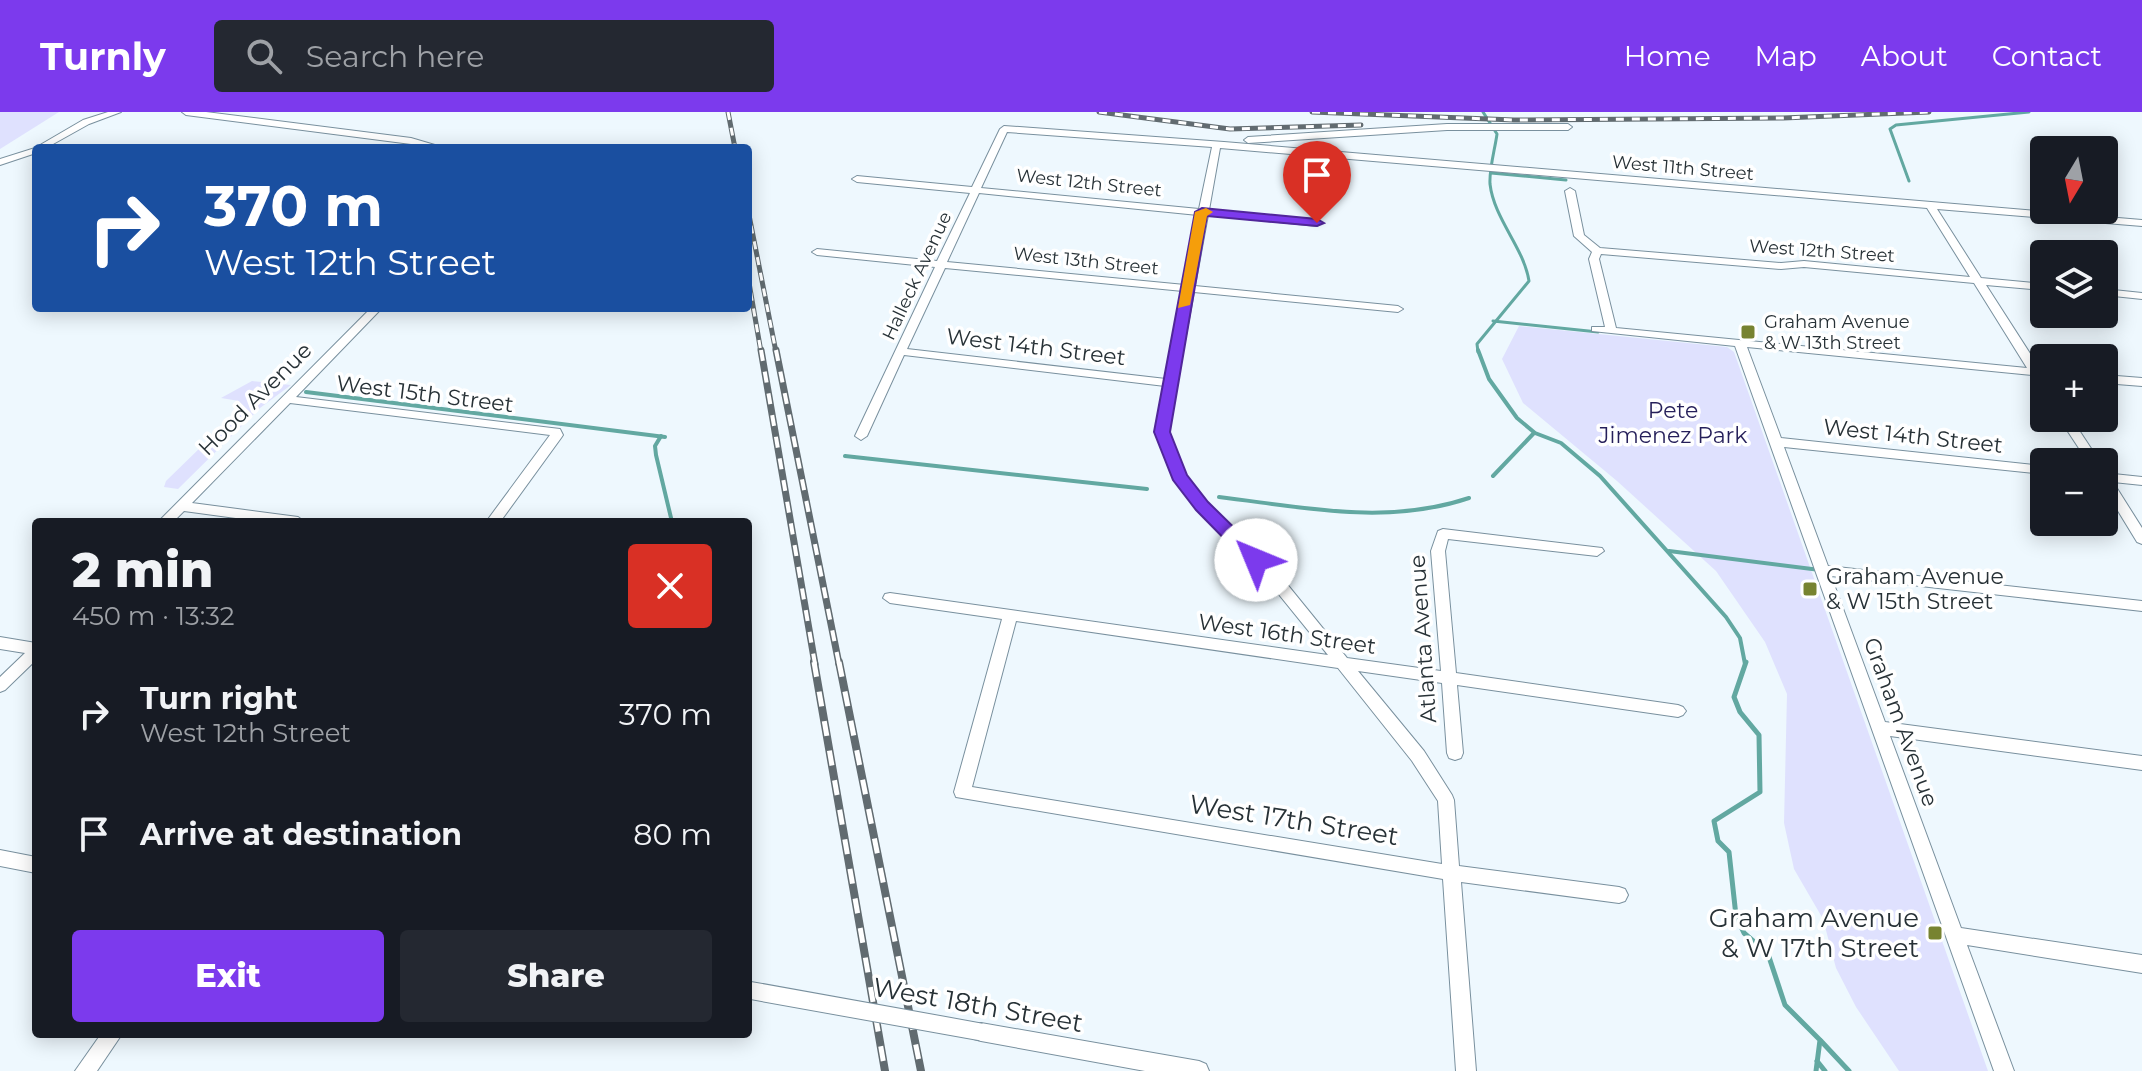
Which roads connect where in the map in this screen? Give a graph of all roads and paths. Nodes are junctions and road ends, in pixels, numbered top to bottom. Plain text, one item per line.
1 (117, 112) edge
2 (186, 112) edge
3 (1568, 127) dead end
4 (1004, 129) joint
5 (47, 144) edge
6 (423, 144) edge
7 (1219, 146) junction
8 (32, 151) edge
9 (0, 162) edge
10 (857, 179) dead end
11 (976, 190) junction
12 (1570, 191) dead end
13 (1930, 205) junction
14 (1202, 212) junction
15 (1317, 223) dead end
16 (2142, 223) edge
17 (1597, 251) junction
18 (817, 252) dead end
19 (938, 264) junction
20 (1981, 281) junction
21 (2030, 286) edge
22 (1186, 289) junction
23 (2118, 293) edge
24 (2142, 296) edge
25 (1398, 309) dead end
26 (373, 312) edge
27 (1596, 329) dead end
28 (1611, 330) junction
29 (1740, 343) junction
30 (899, 351) junction
31 (2030, 357) edge
32 (2030, 371) edge
33 (2118, 380) edge
34 (2142, 382) edge
35 (1169, 383) junction
36 (285, 399) junction
37 (861, 436) dead end
38 (1777, 442) junction
39 (2030, 469) edge
40 (2118, 478) edge
41 (2142, 481) edge
42 (2118, 500) edge
43 (181, 506) junction
44 (169, 518) edge
45 (269, 518) edge
46 (496, 518) edge
47 (2142, 539) edge
48 (1597, 551) dead end
49 (1822, 570) junction
50 (890, 598) dead end
51 (2142, 606) edge
52 (1010, 616) junction
53 (0, 643) edge
54 (32, 649) edge
55 (32, 654) edge
56 (1344, 665) junction
57 (1448, 677) junction
58 (0, 686) edge
59 (1678, 711) dead end
60 (1880, 728) junction
61 (1455, 753) dead end
62 (2142, 763) edge
63 (0, 858) edge
64 (32, 864) edge
65 (1451, 873) junction
66 (1619, 895) dead end
67 (1955, 935) junction
68 (2142, 964) edge
69 (752, 991) edge
70 (110, 1038) edge
71 (85, 1071) edge
72 (1199, 1071) edge
73 (1466, 1071) edge
74 (2004, 1071) edge

1 - 5 street
2 - 6 street
3 - 7 street, West 11th Street
4 - 7 street, West 11th Street
4 - 11 street, Halleck Avenue
7 - 13 street, West 11th Street
7 - 14 street
8 - 9 street
10 - 11 street, West 12th Street
11 - 14 street, West 12th Street
11 - 19 street, Halleck Avenue
12 - 17 street
13 - 16 street, West 11th Street
13 - 20 street
14 - 15 street, West 12th Street
14 - 22 street
17 - 20 street, West 12th Street
17 - 28 street
18 - 19 street, West 13th Street
19 - 22 street, West 13th Street
19 - 30 street, Halleck Avenue
20 - 21 street, West 12th Street
20 - 31 street
22 - 25 street, West 13th Street
22 - 35 street
23 - 24 street
26 - 36 street, Hood Avenue
27 - 28 street
28 - 29 street
29 - 32 street
29 - 38 street, Graham Avenue
30 - 35 street, West 14th Street
30 - 37 street, Halleck Avenue
33 - 34 street
35 - 56 street
36 - 43 street, Hood Avenue
36 - 46 street, West 15th Street
38 - 39 street, West 14th Street
38 - 49 street, Graham Avenue
40 - 41 street
42 - 47 street
43 - 44 street, Hood Avenue
43 - 45 street
48 - 57 street, Atlanta Avenue
49 - 51 street
49 - 60 street, Graham Avenue
50 - 52 street, West 16th Street
52 - 56 street, West 16th Street
52 - 65 street, West 17th Street
53 - 54 street
55 - 58 street
56 - 57 street, West 16th Street
56 - 65 street
57 - 59 street, West 16th Street
57 - 61 street, Atlanta Avenue
60 - 62 street
60 - 67 street, Graham Avenue
63 - 64 street
65 - 66 street, West 17th Street
65 - 73 street
67 - 68 street
67 - 74 street, Graham Avenue
69 - 72 street, West 18th Street, bridge
70 - 71 street

